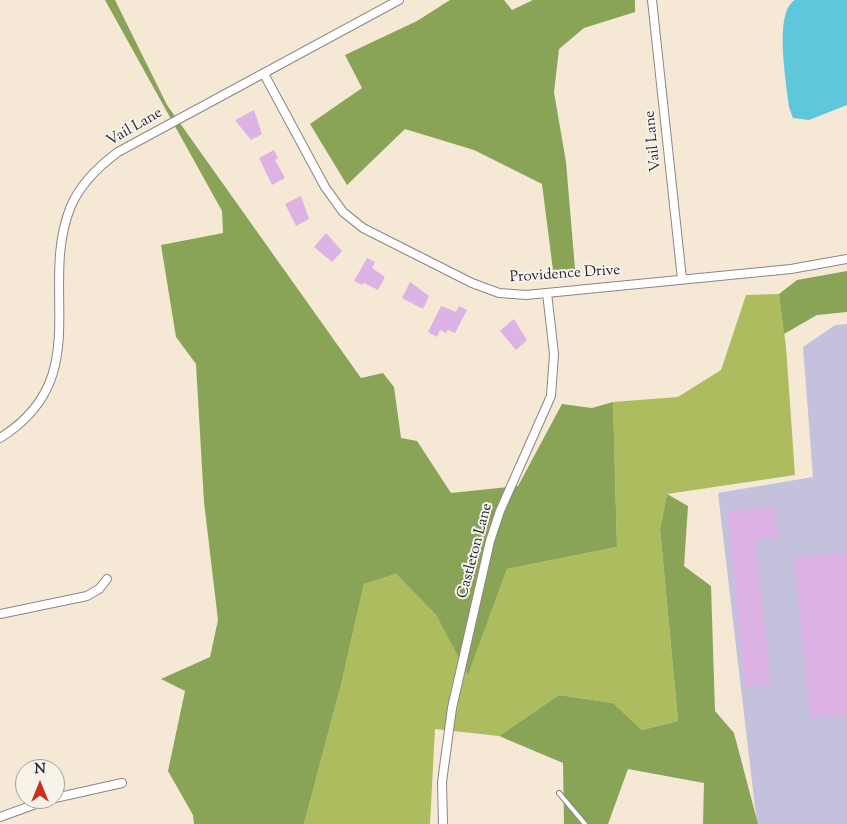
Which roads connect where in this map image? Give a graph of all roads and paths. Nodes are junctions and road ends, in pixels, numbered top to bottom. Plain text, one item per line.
1 (399, 0) edge
2 (652, 0) edge
3 (264, 74) junction
4 (847, 258) edge
5 (682, 280) junction
6 (547, 293) junction
7 (0, 438) edge
8 (107, 579) dead end
9 (0, 614) edge
10 (122, 783) dead end
11 (559, 793) dead end
12 (65, 796) edge
13 (22, 809) edge
14 (0, 817) edge
15 (443, 824) edge
16 (585, 824) edge

1 - 3 street, Vail Lane
2 - 5 street, Vail Lane
3 - 6 street, Providence Drive
3 - 7 street, Vail Lane
4 - 5 street, Providence Drive
5 - 6 street, Providence Drive
6 - 15 street, Castleton Lane
8 - 9 street
10 - 12 street
11 - 16 lane
13 - 14 street

